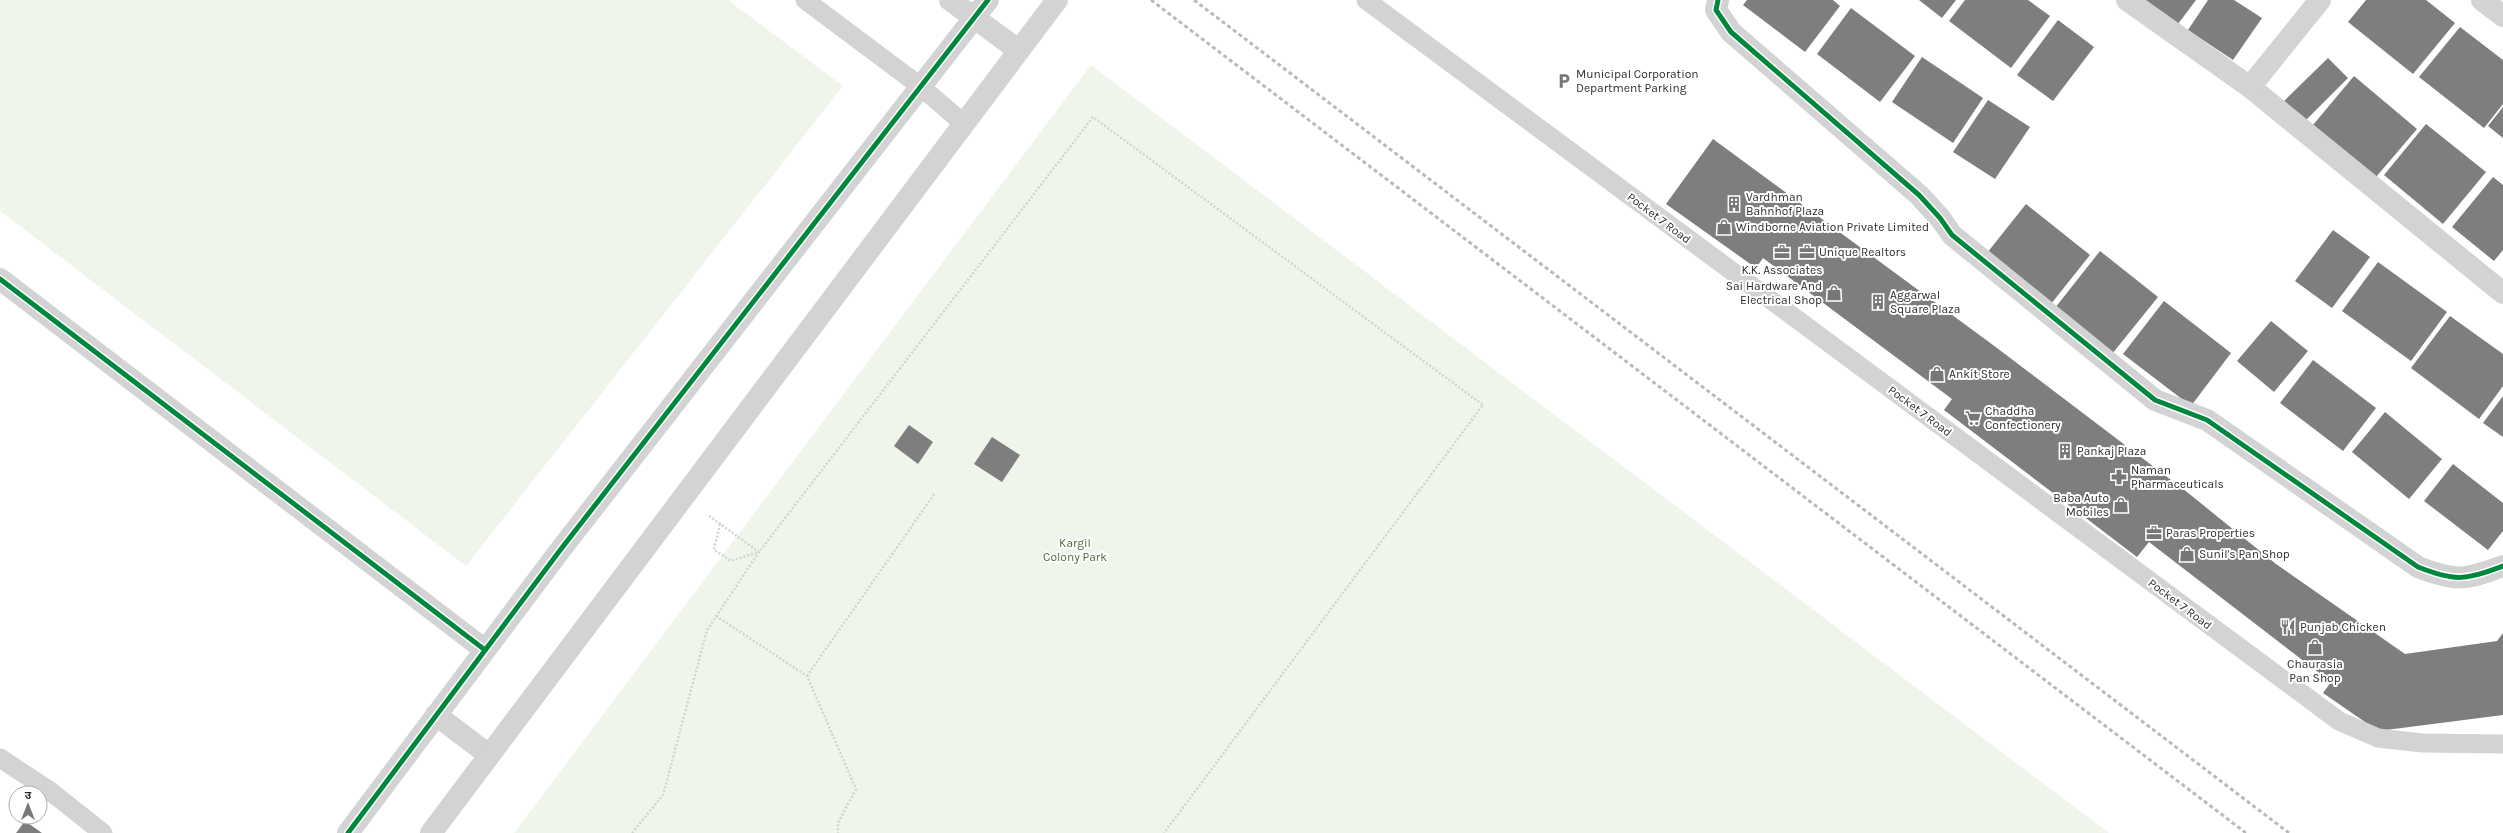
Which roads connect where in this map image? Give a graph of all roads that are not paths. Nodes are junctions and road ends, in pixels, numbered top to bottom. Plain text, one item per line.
1 (806, 0) edge
2 (950, 0) edge
3 (988, 0) edge
4 (1057, 0) edge
5 (1366, 0) edge
6 (1718, 0) edge
7 (2127, 0) edge
8 (2320, 0) edge
9 (2482, 0) edge
10 (2503, 16) edge
11 (974, 18) junction
12 (1018, 50) junction
13 (920, 86) junction
14 (2250, 88) junction
15 (963, 123) junction
16 (0, 279) edge
17 (2503, 293) edge
18 (2503, 566) edge
19 (485, 650) junction
20 (436, 715) junction
21 (2503, 744) edge
22 (489, 755) junction
23 (0, 758) edge
24 (103, 833) edge
25 (348, 833) edge
26 (431, 833) edge

1 - 13 lane
2 - 11 street
3 - 11 street
4 - 12 street
5 - 21 lane, Pocket 7 Road
6 - 18 street
7 - 14 street
8 - 14 street
9 - 10 street
11 - 12 street
11 - 13 street
12 - 15 street
13 - 15 lane
13 - 19 street
14 - 17 street
15 - 22 street
16 - 19 street
19 - 20 street
20 - 22 street
20 - 25 street
22 - 26 street
23 - 24 lane

